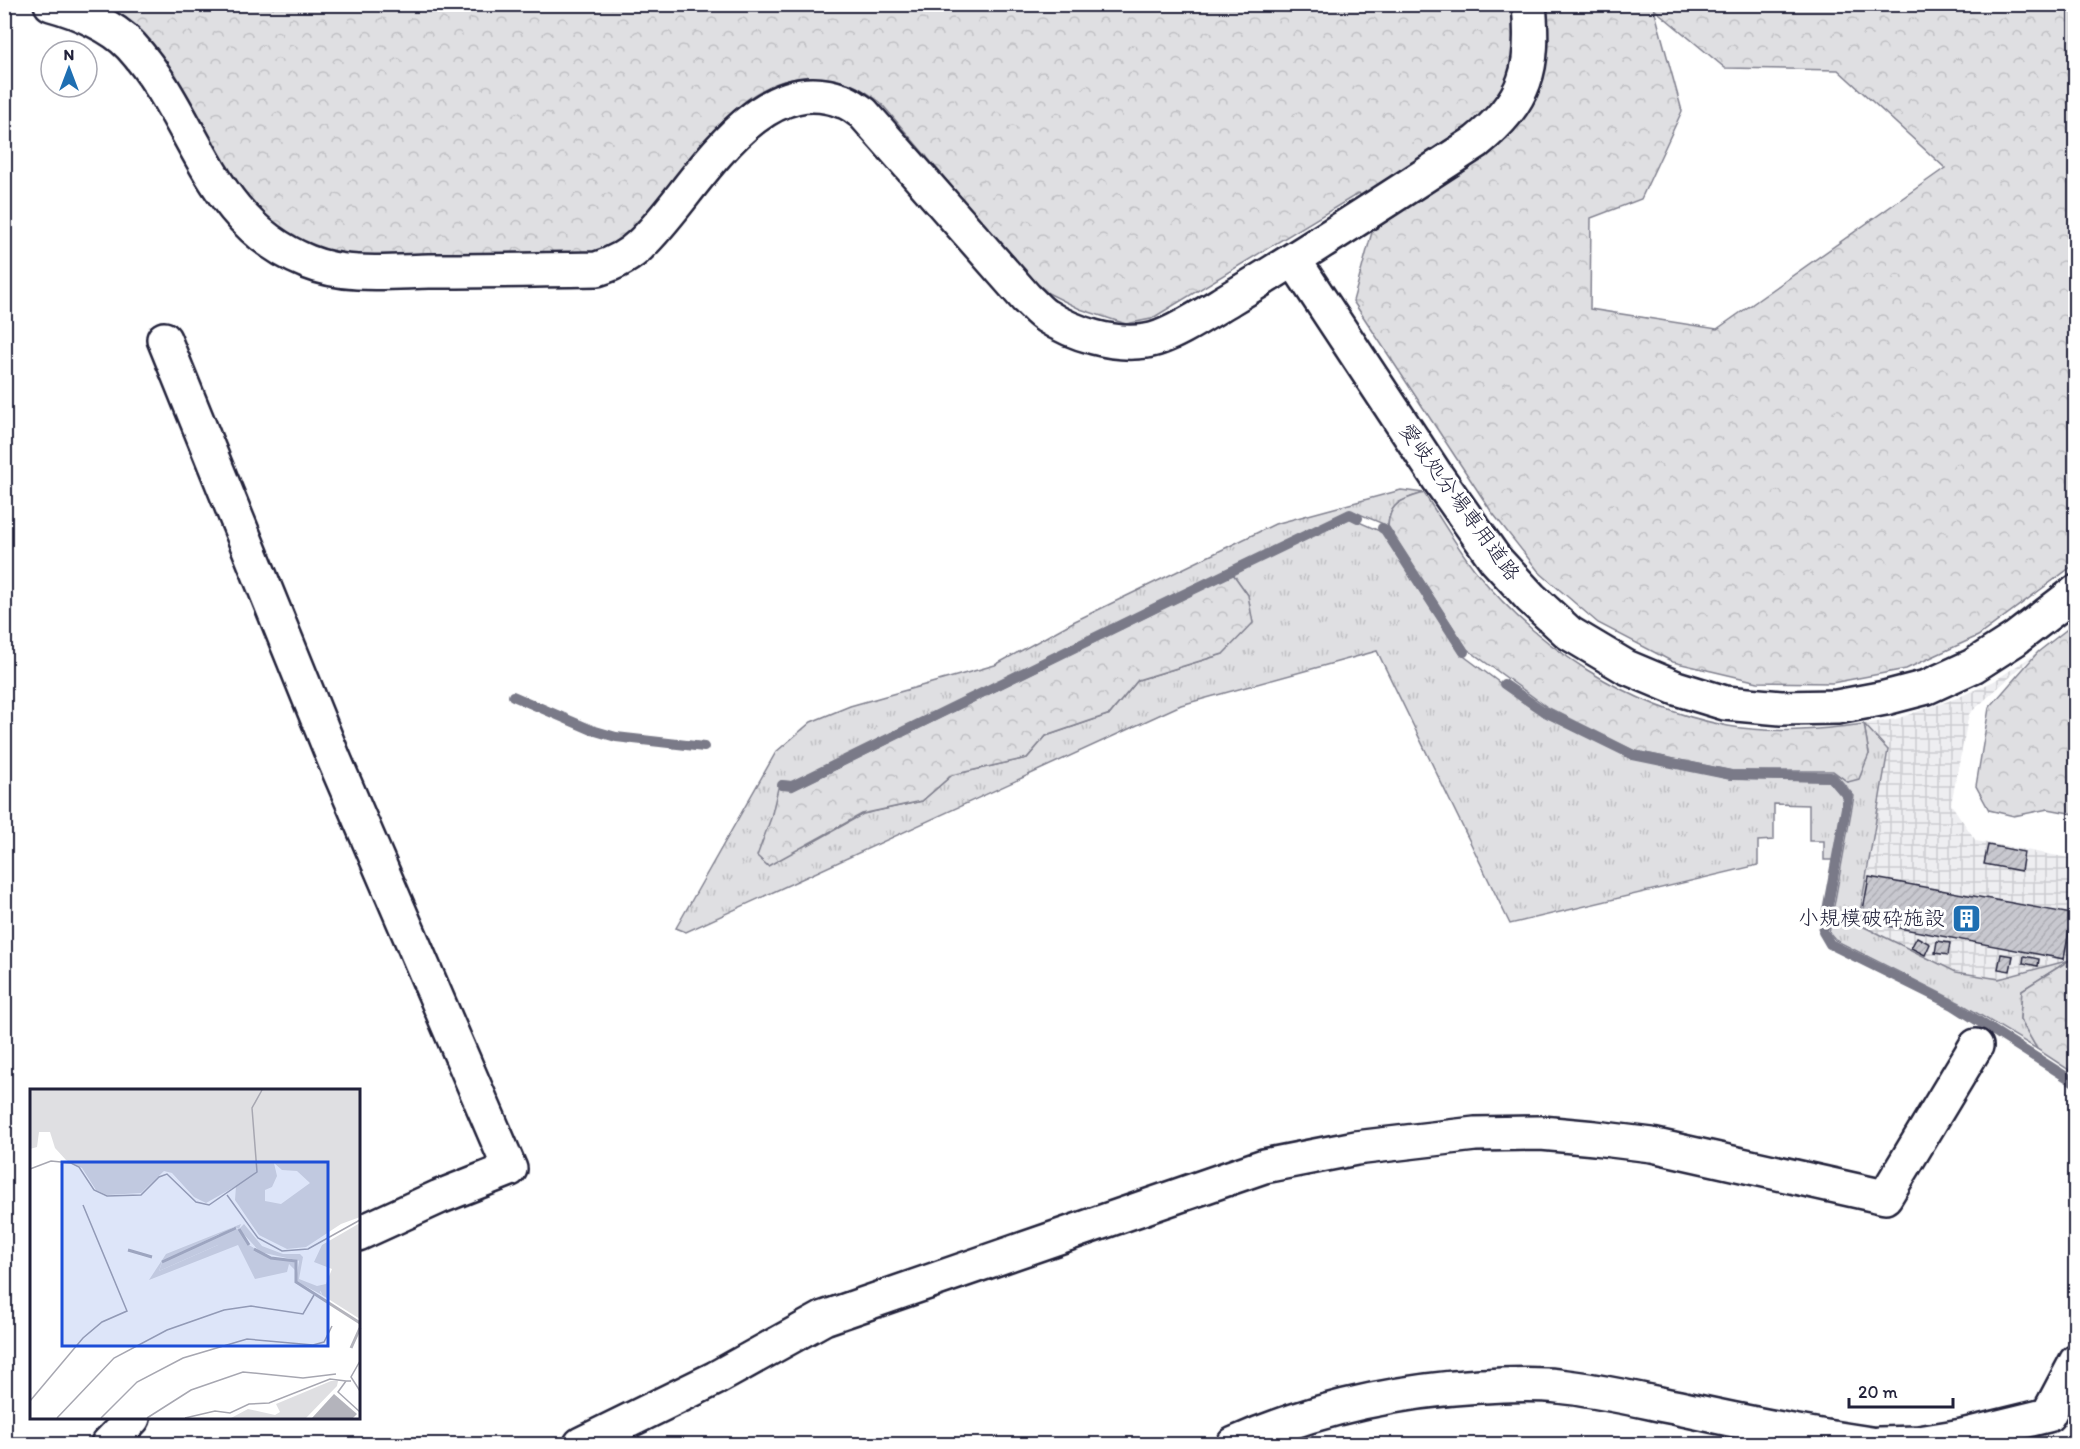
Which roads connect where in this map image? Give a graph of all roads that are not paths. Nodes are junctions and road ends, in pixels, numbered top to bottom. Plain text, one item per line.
1 (51, 4) edge
2 (1529, 4) edge
3 (1294, 260) junction
4 (164, 339) dead end
5 (2076, 592) edge
6 (1976, 1046) dead end
7 (360, 1233) edge
8 (2076, 1362) edge
9 (132, 1419) edge
10 (108, 1444) edge
11 (581, 1444) edge
12 (1234, 1444) edge
13 (1871, 1444) edge
14 (1879, 1444) edge

1 - 3 street
2 - 3 street
3 - 5 street, 愛岐処分場専用道路
4 - 7 street
6 - 11 street
8 - 14 street
9 - 10 street
12 - 13 street

